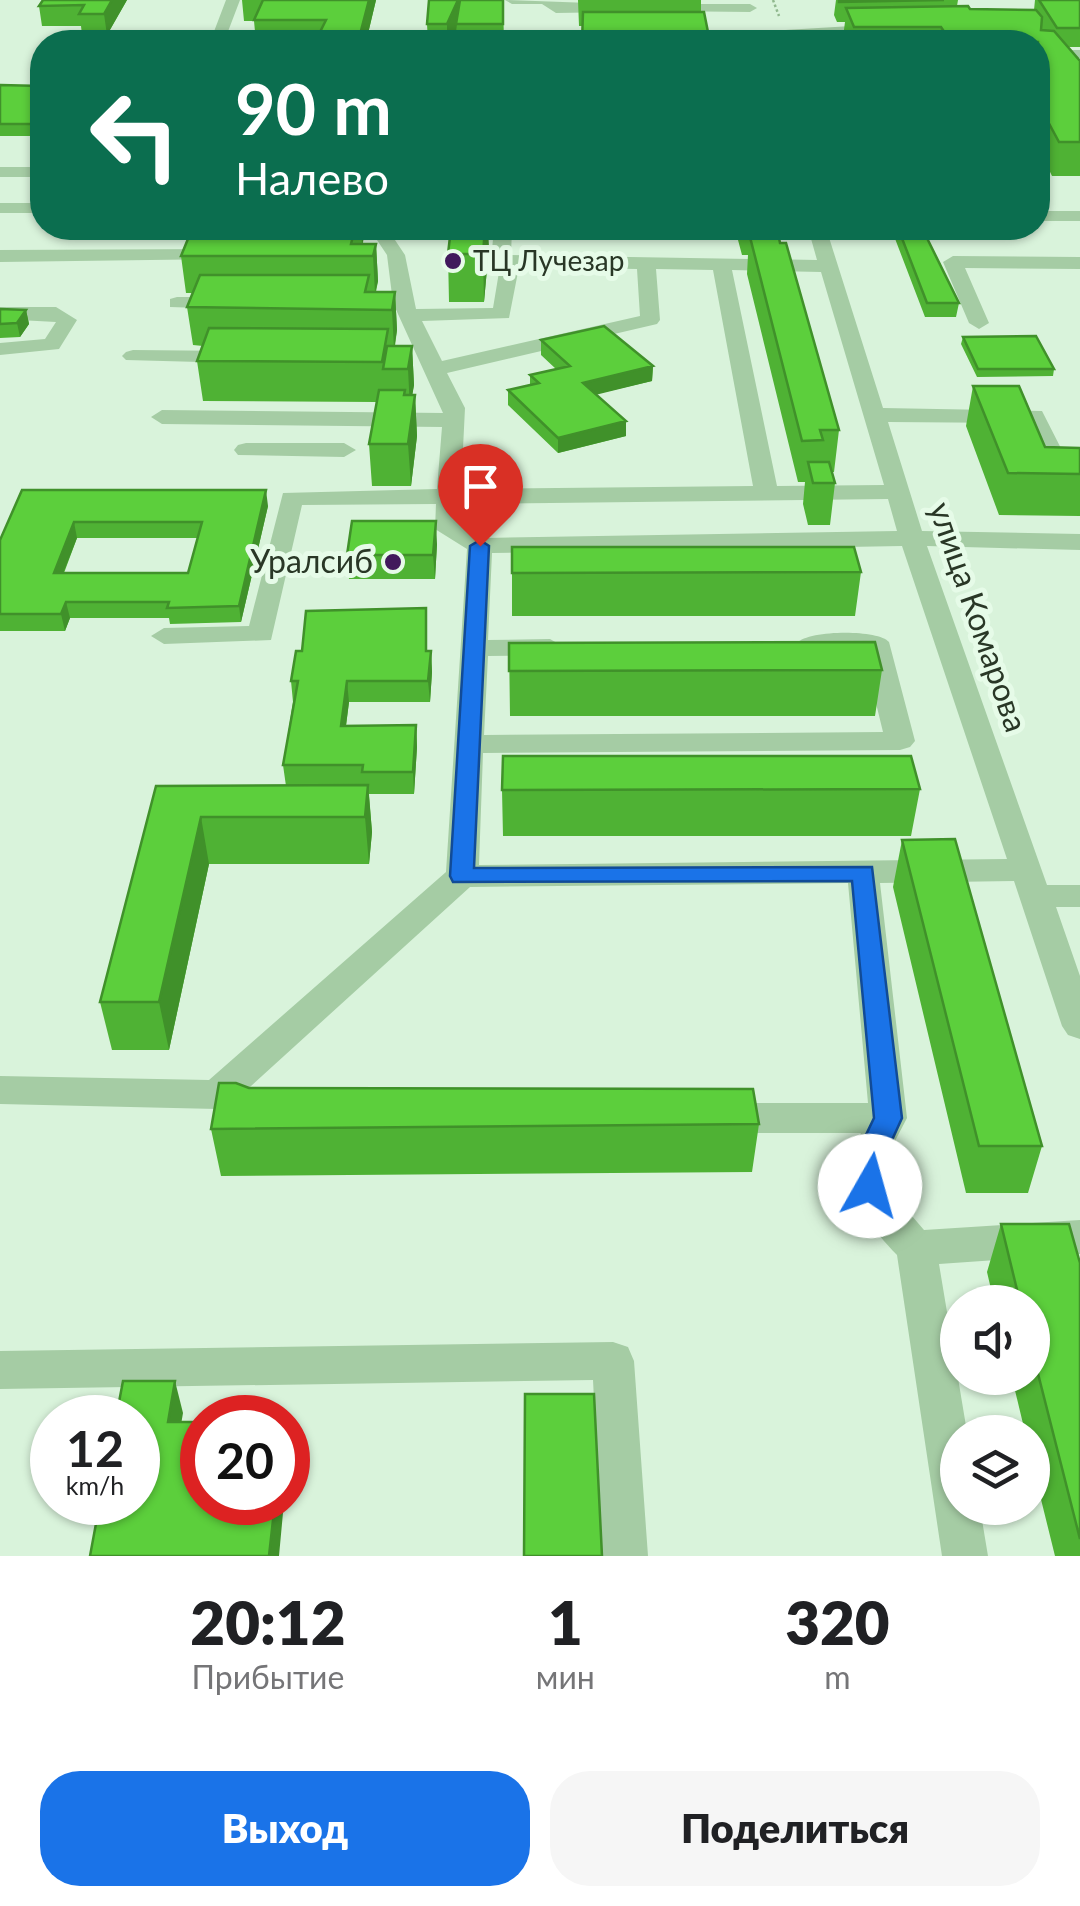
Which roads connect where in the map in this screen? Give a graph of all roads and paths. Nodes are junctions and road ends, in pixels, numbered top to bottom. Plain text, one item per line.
1 (233, 0) edge
2 (512, 0) edge
3 (549, 3) edge
4 (748, 4) edge
5 (628, 8) edge
6 (646, 8) edge
7 (905, 28) edge
8 (222, 30) edge
9 (548, 30) edge
10 (755, 30) edge
11 (845, 30) edge
12 (1050, 54) edge
13 (1080, 54) edge
14 (0, 172) edge
15 (30, 172) edge
16 (0, 208) edge
17 (30, 208) edge
18 (1050, 216) edge
19 (1080, 216) edge
20 (0, 221) edge
21 (30, 221) edge
22 (1050, 227) edge
23 (1080, 227) edge
24 (382, 240) edge
25 (502, 240) edge
26 (821, 240) edge
27 (0, 256) edge
28 (238, 256) edge
29 (510, 261) junction
30 (646, 263) junction
31 (1080, 263) edge
32 (721, 264) junction
33 (829, 266) junction
34 (176, 303) dead end
35 (252, 303) edge
36 (399, 307) junction
37 (0, 313) edge
38 (979, 323) dead end
39 (0, 349) edge
40 (133, 356) dead end
41 (252, 358) edge
42 (425, 362) junction
43 (874, 414) junction
44 (162, 417) dead end
45 (350, 419) junction
46 (454, 420) junction
47 (246, 450) dead end
48 (344, 450) junction
49 (1080, 477) edge
50 (898, 492) junction
51 (766, 493) junction
52 (450, 496) junction
53 (333, 498) junction
54 (912, 538) junction
55 (1080, 542) edge
56 (480, 546) junction
57 (164, 636) dead end
58 (780, 643) edge
59 (570, 646) edge
60 (474, 648) junction
61 (469, 744) junction
62 (863, 872) junction
63 (462, 876) junction
64 (1033, 883) junction
65 (1080, 896) edge
66 (1080, 1026) edge
67 (0, 1090) edge
68 (691, 1118) edge
69 (888, 1118) junction
70 (1080, 1237) edge
71 (916, 1248) junction
72 (0, 1370) edge
73 (625, 1556) edge
74 (965, 1556) edge

1 - 8 street
2 - 3 street
3 - 5 street
3 - 9 street
4 - 6 street
4 - 10 street
7 - 11 street
12 - 13 street
14 - 15 street
16 - 17 street
18 - 19 street
20 - 21 street
22 - 23 street
24 - 36 street
25 - 29 street
26 - 33 street, улица Комарова
27 - 28 street
29 - 30 street
29 - 36 street
30 - 32 street
30 - 42 street
31 - 38 street
32 - 33 street
32 - 51 street
33 - 43 street, улица Комарова
34 - 35 street
36 - 42 street
37 - 39 street
40 - 41 street
42 - 46 street
43 - 49 street
43 - 50 street, улица Комарова
44 - 45 street
45 - 46 street
45 - 48 street
46 - 52 street
47 - 48 street
48 - 53 street
50 - 51 street
50 - 54 street, улица Комарова
51 - 52 street
52 - 53 street
52 - 56 street
53 - 57 street
54 - 55 street
54 - 56 street
54 - 64 street, улица Комарова
56 - 60 street
58 - 61 street
59 - 60 street
60 - 61 street
61 - 63 street
62 - 63 street
62 - 64 street
62 - 69 street
63 - 67 street
64 - 65 street
64 - 66 street, улица Комарова
68 - 69 street
69 - 71 street
70 - 71 street
71 - 74 street
72 - 73 street

